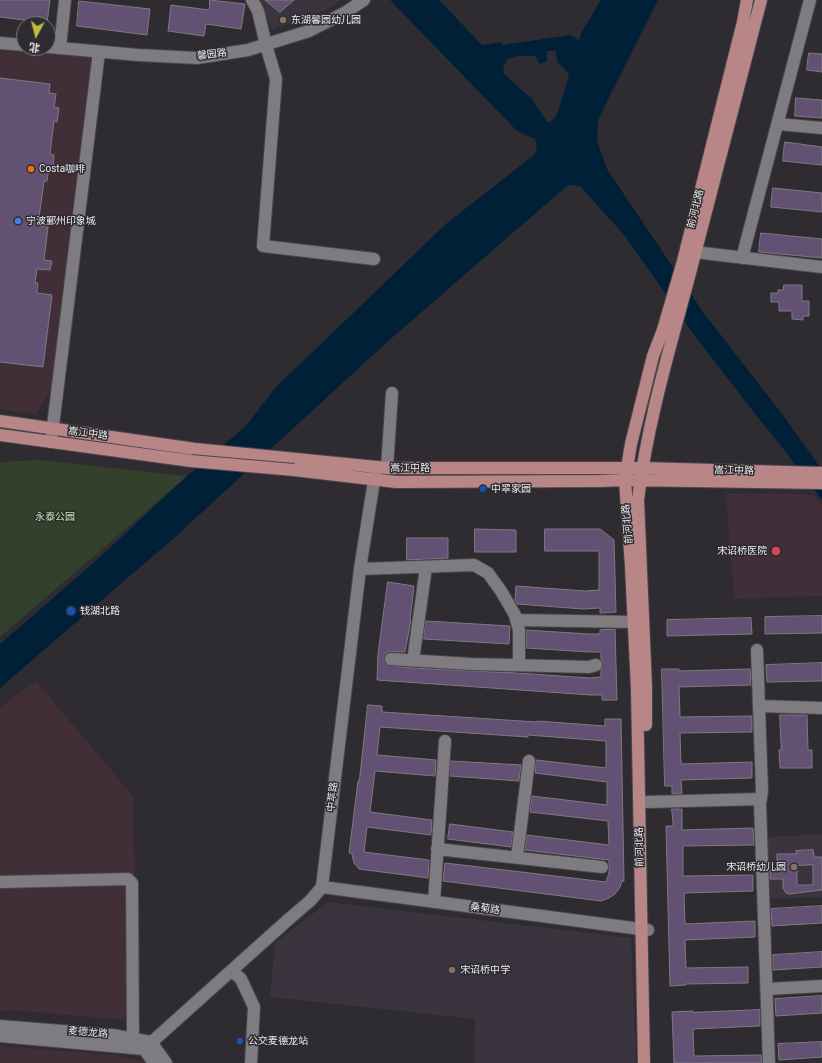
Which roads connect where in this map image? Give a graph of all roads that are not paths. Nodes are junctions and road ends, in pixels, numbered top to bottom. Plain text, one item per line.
1 (65, 0) edge
2 (252, 0) edge
3 (364, 0) edge
4 (747, 0) edge
5 (761, 0) edge
6 (810, 0) edge
7 (56, 38) edge
8 (0, 42) edge
9 (16, 44) edge
10 (266, 45) junction
11 (56, 47) edge
12 (99, 52) junction
13 (778, 124) junction
14 (822, 128) edge
15 (690, 252) junction
16 (742, 258) junction
17 (374, 259) dead end
18 (822, 267) edge
19 (686, 269) junction
20 (392, 393) dead end
21 (0, 421) edge
22 (53, 429) junction
23 (0, 435) edge
24 (51, 442) junction
25 (295, 465) junction
26 (642, 468) junction
27 (380, 472) junction
28 (822, 473) edge
29 (626, 474) junction
30 (797, 477) junction
31 (640, 481) junction
32 (822, 483) edge
33 (426, 567) junction
34 (360, 569) junction
35 (516, 620) junction
36 (634, 622) junction
37 (757, 650) dead end
38 (391, 659) dead end
39 (413, 661) junction
40 (518, 665) junction
41 (596, 665) dead end
42 (759, 706) junction
43 (822, 708) edge
44 (445, 741) dead end
45 (529, 761) dead end
46 (761, 799) junction
47 (647, 802) junction
48 (437, 849) junction
49 (517, 858) junction
50 (602, 867) dead end
51 (0, 882) edge
52 (322, 887) junction
53 (434, 902) junction
54 (644, 930) junction
55 (232, 971) junction
56 (822, 986) edge
57 (767, 989) junction
58 (0, 1026) edge
59 (0, 1036) edge
60 (133, 1039) junction
61 (148, 1046) junction
62 (154, 1063) edge
63 (166, 1063) edge
64 (252, 1063) edge
65 (644, 1063) edge
66 (650, 1063) edge
67 (769, 1063) edge

1 - 7 street
2 - 10 street
3 - 10 street, 馨园路
4 - 15 main road, 前河北路
5 - 15 main road, 前河北路
6 - 13 street
8 - 9 street
10 - 12 street, 馨园路
10 - 17 street
11 - 12 street, 馨园路
12 - 22 street
13 - 14 street
13 - 16 street
15 - 16 street
15 - 19 main road, 前河北路
16 - 18 street
19 - 26 main road, 前河北路
19 - 29 main road, 前河北路
20 - 27 street, 中萃路
21 - 22 main road, 嵩江中路
22 - 24 street
22 - 25 main road, 嵩江中路
23 - 24 main road, 嵩江中路
24 - 25 main road, 嵩江中路, bridge
25 - 27 main road, 嵩江中路
26 - 29 main road, 嵩江中路
26 - 30 main road, 嵩江中路
26 - 31 main road, 前河北路
27 - 29 main road, 嵩江中路
27 - 29 main road, 嵩江中路
27 - 34 street, 中萃路
28 - 30 main road, 嵩江中路
29 - 31 main road, 嵩江中路
29 - 36 main road, 前河北路
30 - 31 main road, 嵩江中路
30 - 32 main road, 嵩江中路
31 - 47 main road, 前河北路
33 - 34 street
33 - 35 street
33 - 39 street
34 - 52 street, 中萃路
35 - 36 street
35 - 40 street
36 - 54 main road, 前河北路
37 - 42 street
38 - 39 street
39 - 40 street
40 - 41 street
42 - 43 street
42 - 46 street
44 - 48 street
45 - 49 street
46 - 47 street
46 - 57 street
47 - 54 main road, 前河北路
48 - 49 street
48 - 53 street
49 - 50 street
51 - 60 street
52 - 53 street, 桑菊路
52 - 55 street
53 - 54 street, 桑菊路
54 - 65 main road, 前河北路
54 - 66 main road, 前河北路
55 - 61 street
55 - 64 street
56 - 57 street
57 - 67 street
58 - 60 street, 麦德龙路
59 - 61 street, 麦德龙路
60 - 61 street, 麦德龙路
61 - 62 street
61 - 63 street

